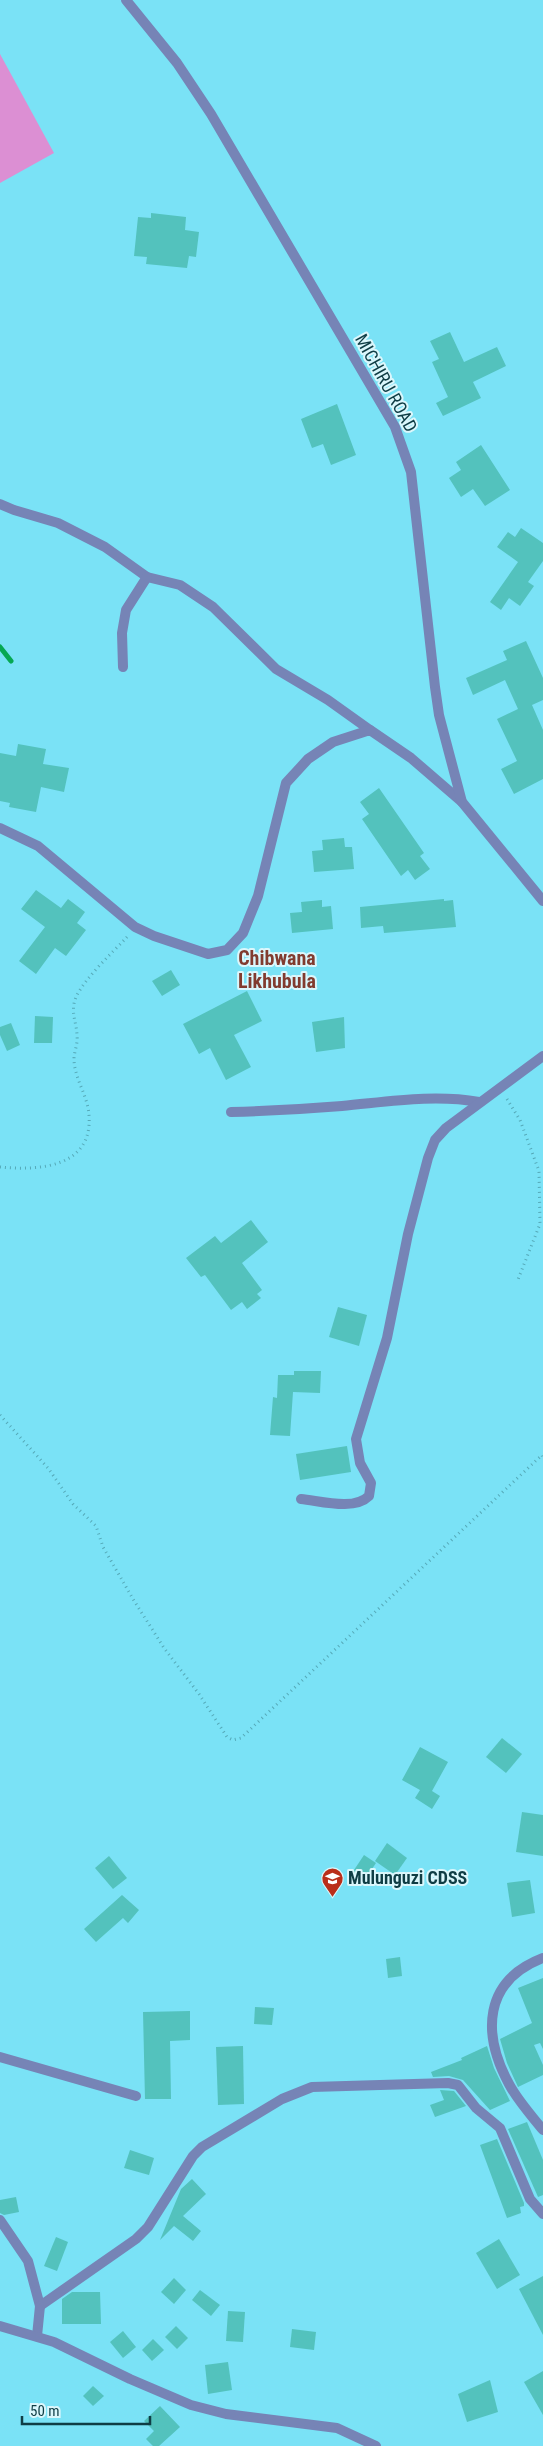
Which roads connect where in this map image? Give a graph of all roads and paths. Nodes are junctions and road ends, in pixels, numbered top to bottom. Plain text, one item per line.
1 (126, 0) edge
2 (0, 504) edge
3 (147, 576) junction
4 (123, 667) dead end
5 (370, 730) junction
6 (462, 802) junction
7 (0, 828) edge
8 (543, 901) edge
9 (135, 927) junction
10 (543, 1056) edge
11 (500, 1088) junction
12 (479, 1102) junction
13 (231, 1112) dead end
14 (0, 1167) edge
15 (517, 1282) dead end
16 (0, 1415) edge
17 (543, 1455) edge
18 (301, 1499) dead end
19 (543, 1958) edge
20 (0, 2057) edge
21 (136, 2096) dead end
22 (543, 2130) edge
23 (543, 2214) edge
24 (0, 2220) edge
25 (40, 2306) junction
26 (0, 2326) edge
27 (37, 2336) junction
28 (376, 2446) edge

1 - 6 street, MICHIRU ROAD
2 - 3 street
3 - 4 street
3 - 5 street
5 - 6 street
5 - 9 street
6 - 8 street, MICHIRU ROAD
7 - 9 street
9 - 14 path
10 - 11 street
11 - 12 street
11 - 15 path
12 - 13 street
12 - 18 street
16 - 17 path
19 - 22 street
20 - 21 street
23 - 25 street
24 - 25 street
25 - 27 street
26 - 27 street
27 - 28 street

